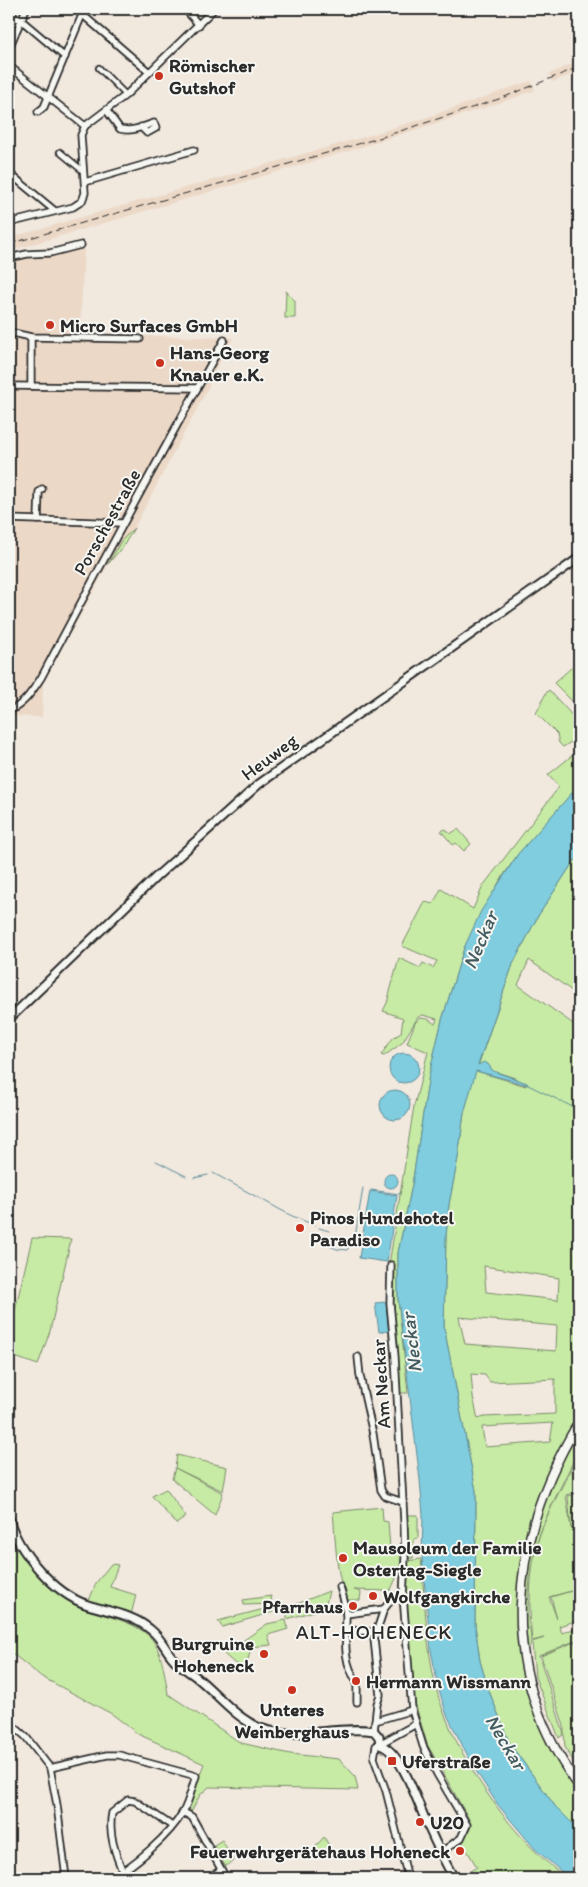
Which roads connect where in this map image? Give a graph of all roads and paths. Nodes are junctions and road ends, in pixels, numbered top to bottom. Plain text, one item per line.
1 (26, 9) edge
2 (76, 9) edge
3 (87, 9) edge
4 (185, 9) edge
5 (214, 9) edge
6 (9, 15) edge
7 (82, 15) junction
8 (21, 20) junction
9 (199, 25) junction
10 (9, 48) edge
11 (65, 57) junction
12 (9, 66) edge
13 (99, 68) dead end
14 (149, 72) junction
15 (126, 95) junction
16 (48, 96) junction
17 (107, 111) junction
18 (38, 112) dead end
19 (85, 126) junction
20 (141, 127) dead end
21 (194, 150) dead end
22 (60, 152) dead end
23 (83, 171) junction
24 (9, 173) edge
25 (85, 182) junction
26 (55, 211) junction
27 (9, 223) edge
28 (81, 245) dead end
29 (9, 258) edge
30 (9, 332) edge
31 (32, 336) junction
32 (140, 339) dead end
33 (224, 340) dead end
34 (9, 386) edge
35 (31, 386) junction
36 (197, 388) junction
37 (42, 489) dead end
38 (9, 519) edge
39 (38, 520) junction
40 (122, 524) junction
41 (579, 558) edge
42 (9, 710) edge
43 (9, 1019) edge
44 (391, 1265) dead end
45 (358, 1357) dead end
46 (579, 1422) edge
47 (403, 1502) junction
48 (9, 1518) edge
49 (340, 1587) dead end
50 (402, 1593) junction
51 (384, 1609) junction
52 (346, 1614) junction
53 (345, 1630) junction
54 (377, 1632) junction
55 (357, 1702) dead end
56 (412, 1710) junction
57 (374, 1721) junction
58 (9, 1722) edge
59 (416, 1724) junction
60 (374, 1731) junction
61 (380, 1745) junction
62 (50, 1768) junction
63 (579, 1786) edge
64 (183, 1812) junction
65 (172, 1826) junction
66 (440, 1853) junction
67 (221, 1870) junction
68 (123, 1872) junction
69 (66, 1878) edge
70 (111, 1878) edge
71 (209, 1878) edge
72 (226, 1878) edge
73 (408, 1878) edge
74 (454, 1878) edge

1 - 8 street
2 - 7 street
3 - 7 street
4 - 9 street
5 - 9 street
6 - 8 street
7 - 11 street
7 - 14 street
8 - 10 street
8 - 11 street
9 - 14 street
11 - 16 street
12 - 16 street
13 - 15 street
14 - 15 street
15 - 17 street
16 - 18 street
16 - 19 street
17 - 19 street
17 - 20 street
19 - 23 street
21 - 25 street
22 - 23 street
23 - 25 street
24 - 26 street
25 - 26 street
26 - 27 street
28 - 29 street
30 - 31 street
31 - 32 street
31 - 35 street
33 - 36 street, Porschestraße
34 - 35 street
35 - 36 street
36 - 40 street, Porschestraße
37 - 39 street
38 - 39 street
39 - 40 street
40 - 42 street, Porschestraße
41 - 43 street, Heuweg
44 - 47 street, Am Neckar
45 - 47 street, Am Neckar
46 - 63 main road
47 - 50 street, Am Neckar
48 - 60 street
49 - 52 street
50 - 51 street
50 - 56 street, Am Neckar
51 - 52 street
51 - 54 street
52 - 53 street
53 - 54 street
53 - 55 street
54 - 57 street
56 - 57 street
56 - 59 street, Am Neckar
57 - 60 street
58 - 62 street
59 - 61 street
59 - 66 street, Am Neckar
60 - 61 street
61 - 66 street
61 - 73 street
62 - 64 street
62 - 69 street
64 - 65 street
64 - 67 street
65 - 68 street
65 - 68 street
66 - 74 street
67 - 71 street
67 - 72 street
68 - 70 street

